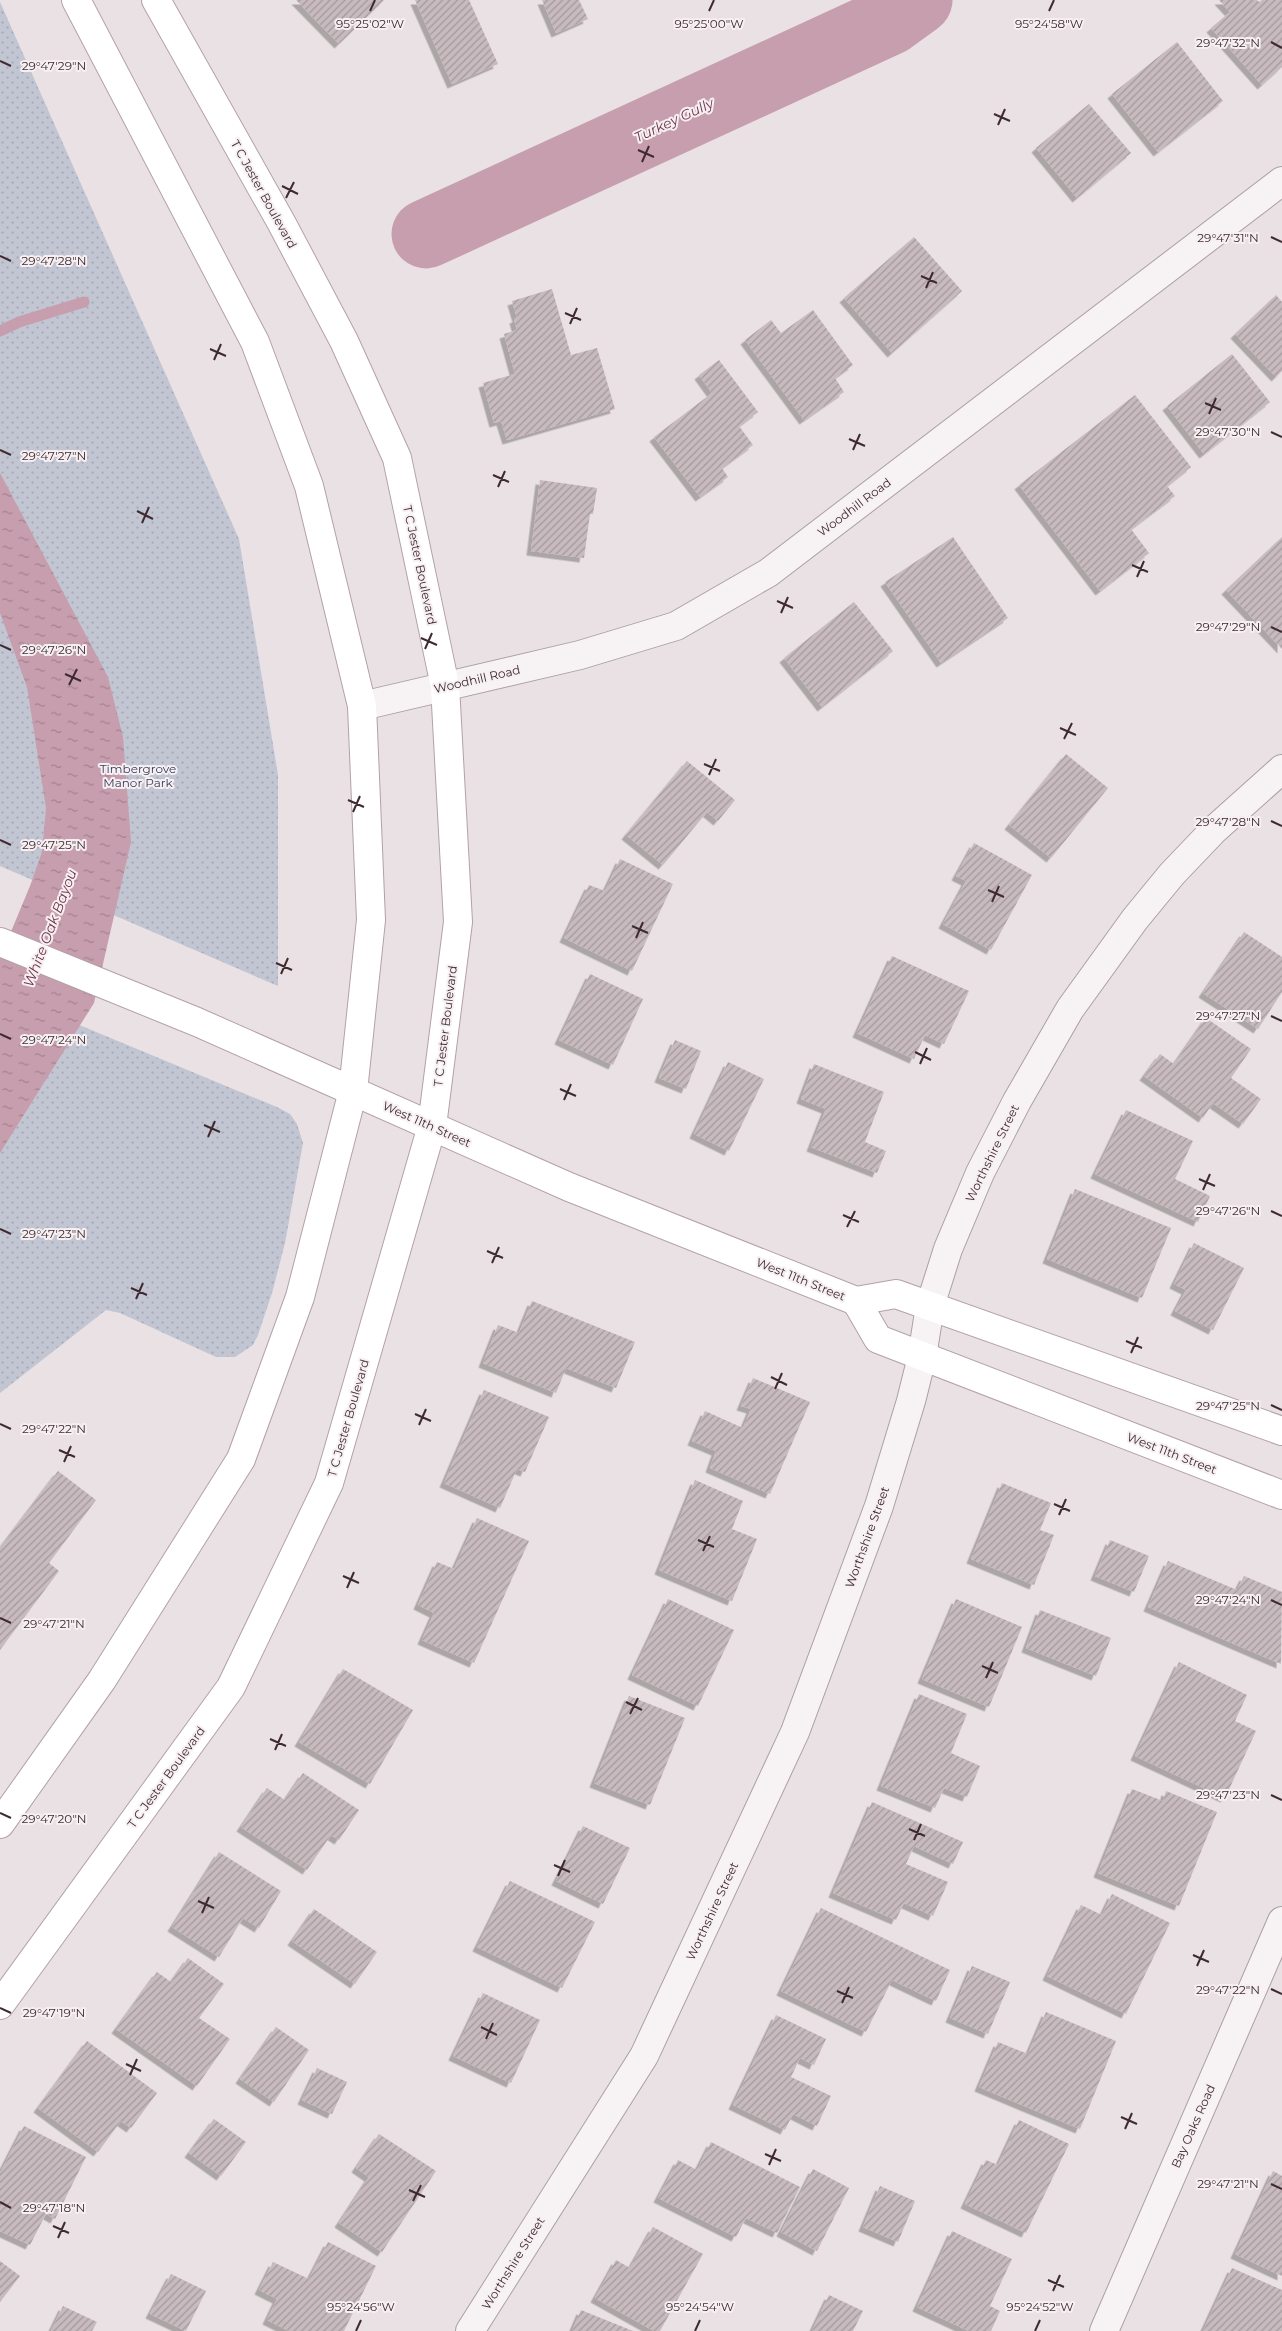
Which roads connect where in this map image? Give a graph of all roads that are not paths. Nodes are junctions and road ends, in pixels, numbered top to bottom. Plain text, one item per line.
1 (76, 0) edge
2 (156, 0) edge
3 (1282, 181) edge
4 (445, 686) junction
5 (362, 706) junction
6 (1282, 769) edge
7 (0, 942) edge
8 (353, 1092) junction
9 (432, 1126) junction
10 (856, 1301) junction
11 (930, 1306) junction
12 (922, 1357) junction
13 (1282, 1432) edge
14 (1282, 1495) edge
15 (0, 1824) edge
16 (1282, 1921) edge
17 (0, 2005) edge
18 (470, 2331) edge
19 (1104, 2331) edge

1 - 5 main road
2 - 4 main road, T C Jester Boulevard
3 - 4 street, Woodhill Road
4 - 5 street, Woodhill Road
4 - 9 main road, T C Jester Boulevard
5 - 8 main road
6 - 11 street, Worthshire Street
7 - 8 main road, West 11th Street
8 - 9 main road, West 11th Street
8 - 15 main road
9 - 10 main road, West 11th Street
9 - 17 main road, T C Jester Boulevard
10 - 11 main road, West 11th Street
10 - 12 main road, West 11th Street
11 - 12 street, Worthshire Street
11 - 13 main road, West 11th Street
12 - 14 main road, West 11th Street
12 - 18 street, Worthshire Street
16 - 19 street, Bay Oaks Road

